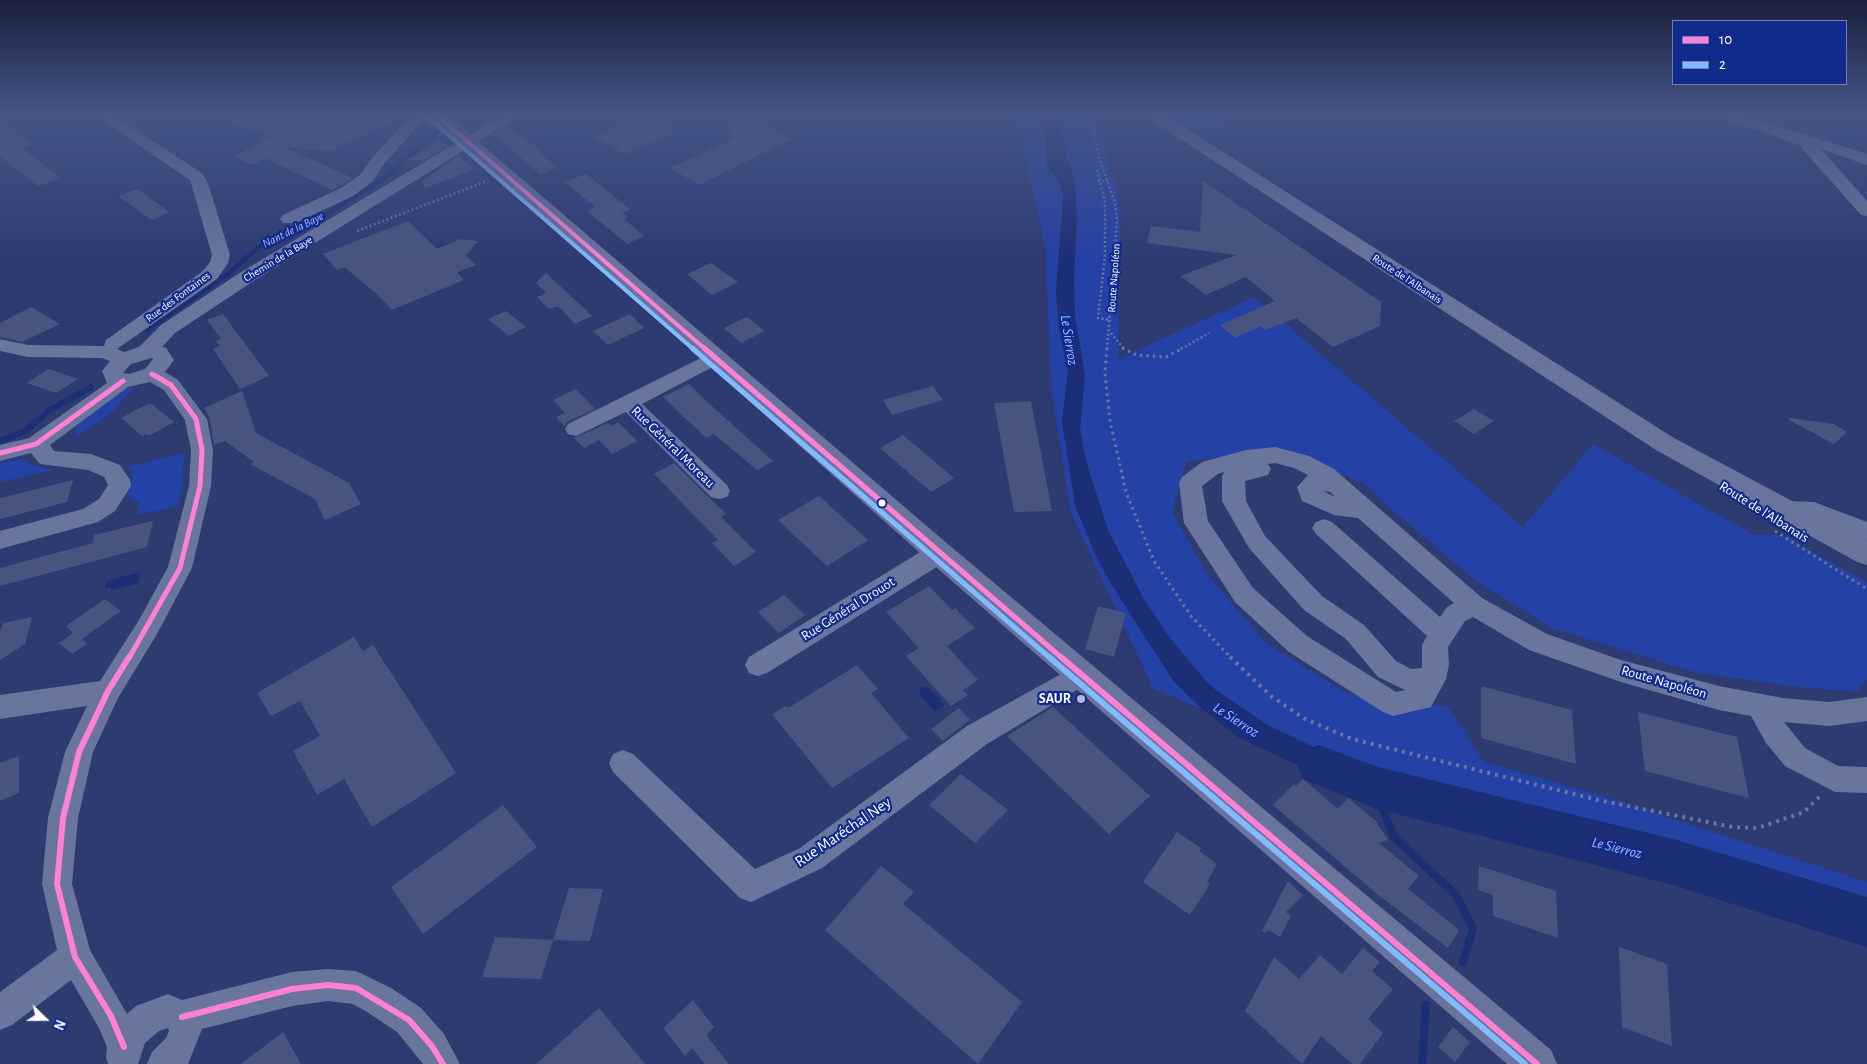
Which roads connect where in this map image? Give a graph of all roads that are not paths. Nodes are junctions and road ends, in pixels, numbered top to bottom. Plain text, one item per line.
1 (173, 163) edge
2 (377, 163) edge
3 (395, 163) edge
4 (493, 163) edge
5 (1228, 163) edge
6 (1825, 163) edge
7 (1867, 211) edge
8 (289, 219) dead end
9 (168, 328) junction
10 (0, 345) edge
11 (71, 352) joint
12 (715, 357) junction
13 (133, 359) junction
14 (628, 402) junction
15 (576, 429) dead end
16 (36, 444) junction
17 (1665, 444) junction
18 (0, 453) edge
19 (1335, 484) junction
20 (718, 491) dead end
21 (1782, 510) junction
22 (1324, 528) dead end
23 (1867, 532) edge
24 (0, 540) edge
25 (939, 553) junction
26 (1867, 554) edge
27 (1867, 573) edge
28 (1473, 605) junction
29 (1442, 635) junction
30 (758, 665) dead end
31 (1081, 674) junction
32 (1433, 679) junction
33 (108, 691) junction
34 (1759, 705) junction
35 (0, 707) edge
36 (1867, 709) edge
37 (623, 763) dead end
38 (1867, 780) edge
39 (75, 957) junction
40 (0, 1013) edge
41 (111, 1016) junction
42 (148, 1018) junction
43 (176, 1040) edge
44 (124, 1056) edge
45 (443, 1064) edge
46 (1537, 1064) edge

1 - 13 street, Rue des Fontaines
2 - 8 street
3 - 9 street, Chemin de la Baye
4 - 12 main road
5 - 17 main road, Route de l'Albanais
6 - 7 street
9 - 13 street
9 - 13 street, Chemin de la Baye
10 - 11 street
11 - 13 street
12 - 14 street, Rue Général Moreau
12 - 25 main road
13 - 16 street, Chemin de la Baye
13 - 33 street
14 - 15 street, Rue Général Moreau
14 - 20 street, Rue Général Moreau
16 - 18 street, Chemin de la Baye
16 - 24 street
17 - 21 main road, Route de l'Albanais
17 - 27 main road, Route de l'Albanais
19 - 28 street, Route Napoléon
19 - 32 street
19 - 32 street, Route Napoléon
21 - 23 street
21 - 26 main road, Route de l'Albanais
22 - 29 street
25 - 30 street, Rue Général Drouot
25 - 31 main road
28 - 29 street
28 - 34 street, Route Napoléon
29 - 32 street
31 - 37 street, Rue Maréchal Ney
31 - 46 main road
33 - 35 street
33 - 39 street
34 - 36 street, Route Napoléon
34 - 38 street
39 - 40 street
39 - 41 street
41 - 42 street
41 - 44 street
42 - 43 street
42 - 44 street
43 - 45 street

